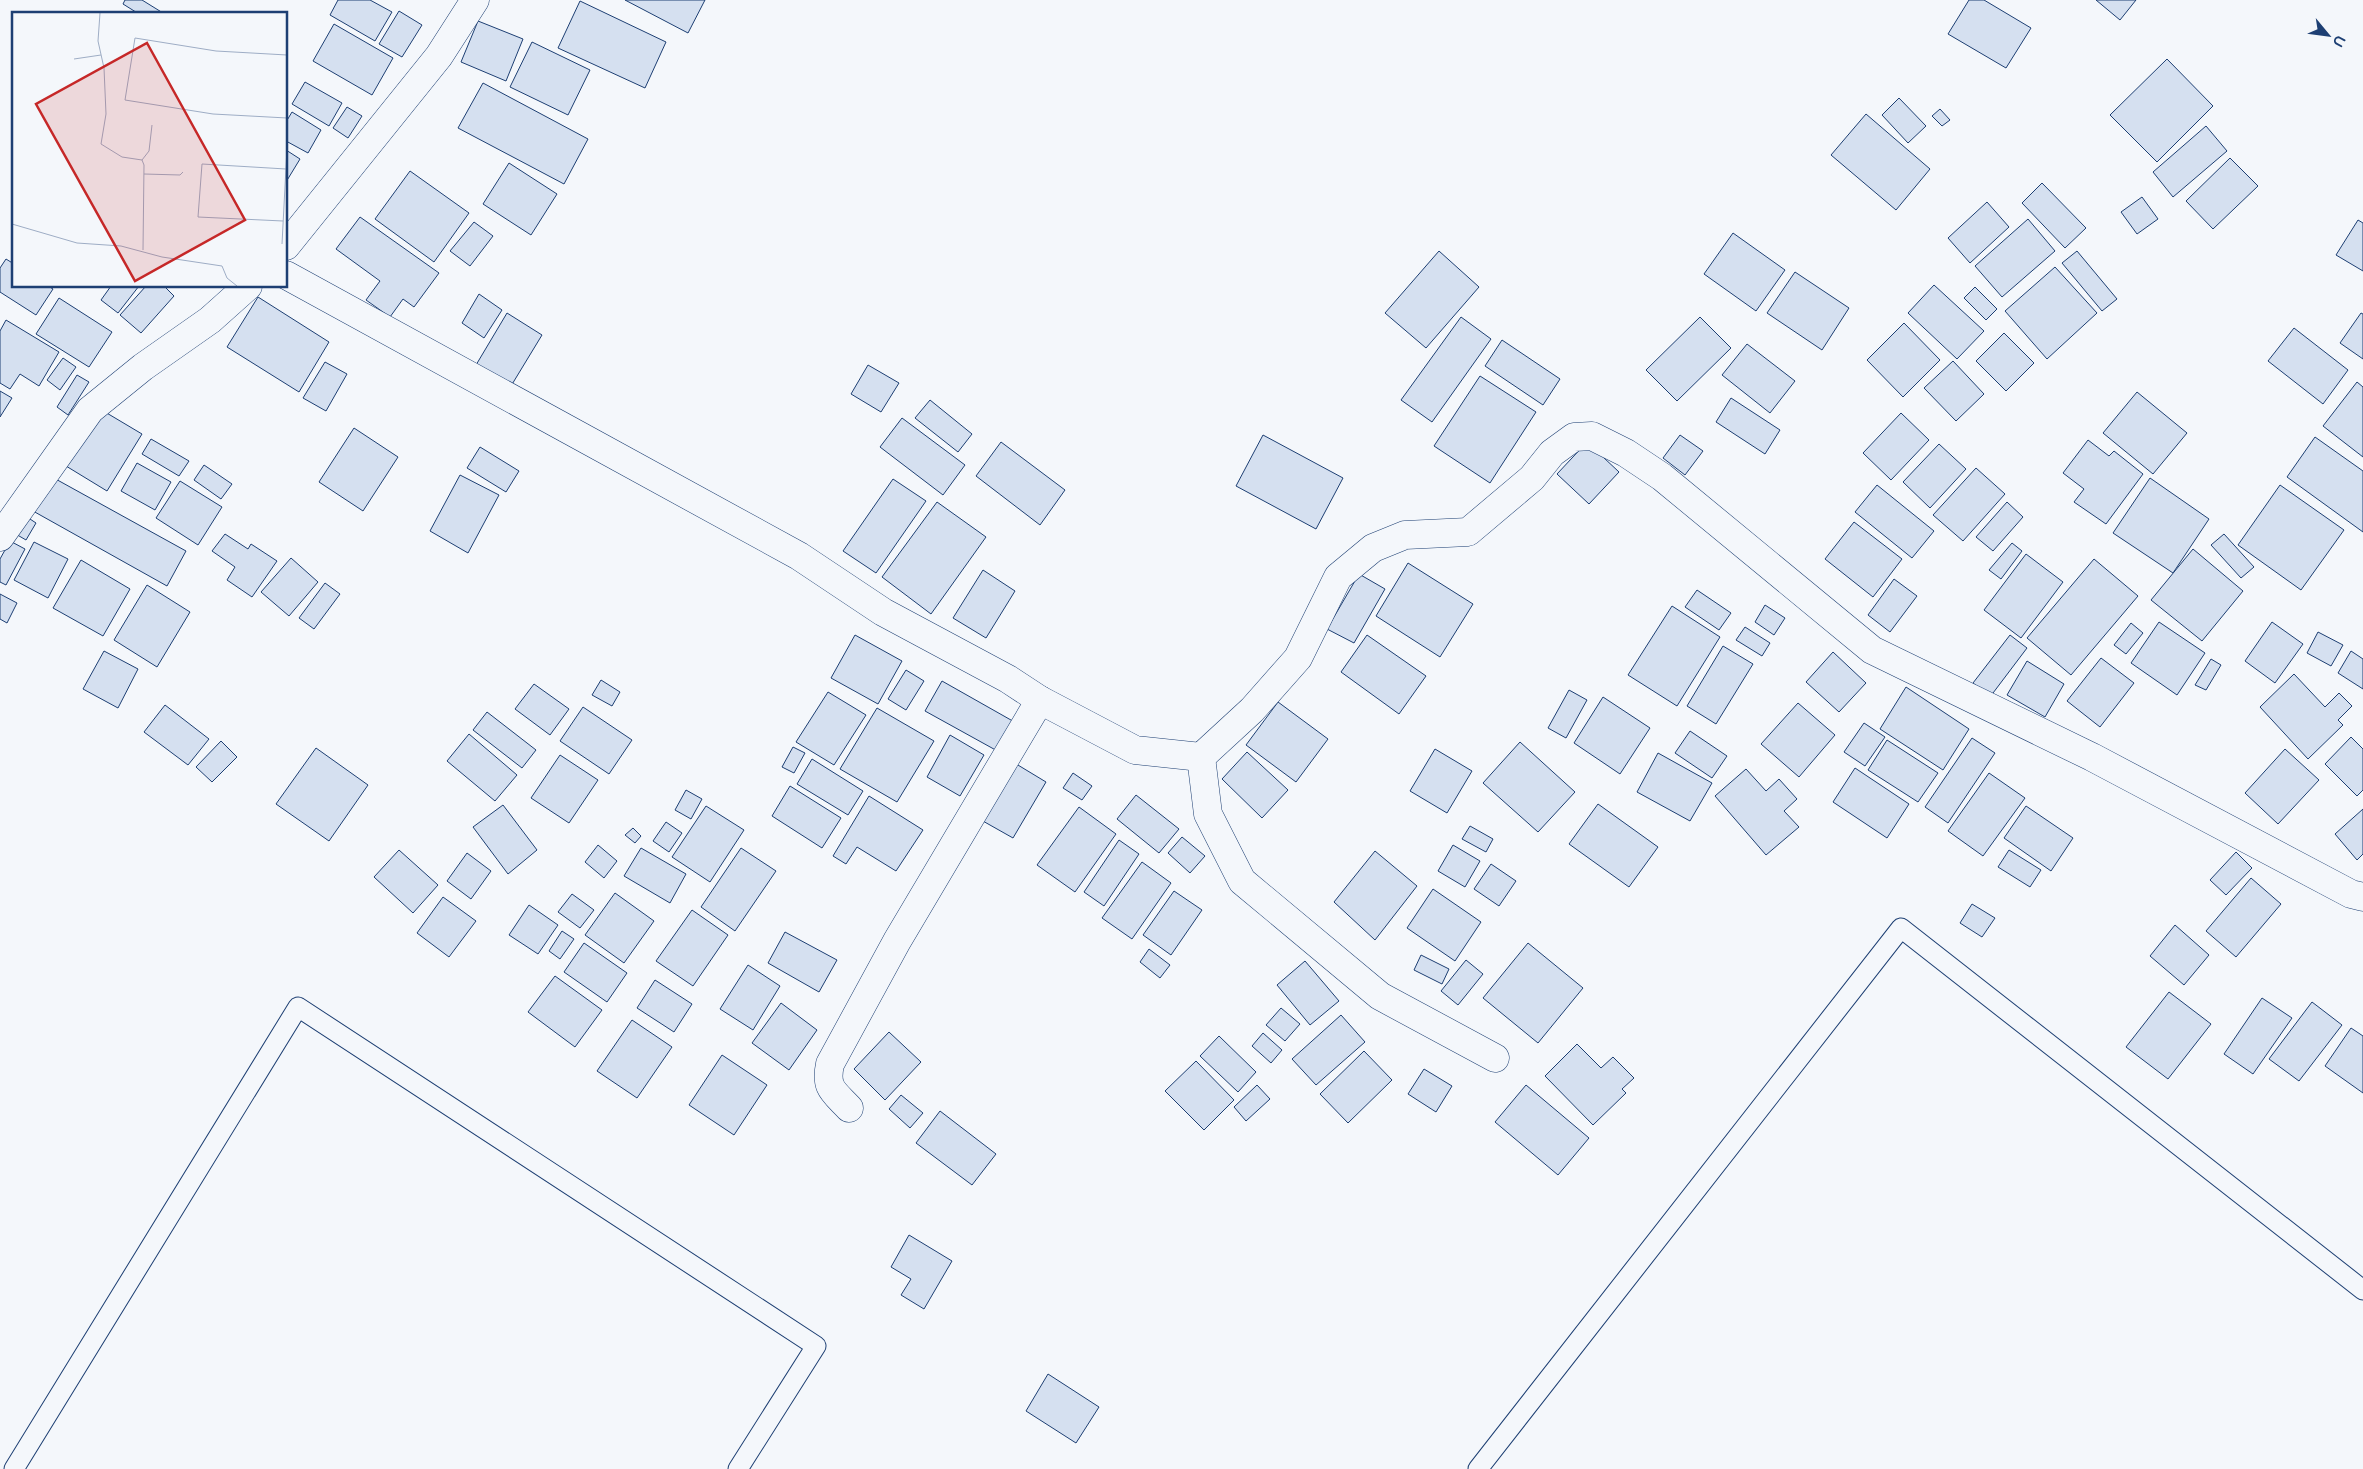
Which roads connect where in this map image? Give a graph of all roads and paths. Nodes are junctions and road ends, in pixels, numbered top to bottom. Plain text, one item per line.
1 (475, 0) edge
2 (288, 244) edge
3 (288, 276) edge
4 (246, 288) edge
5 (0, 537) edge
6 (1040, 700) junction
7 (1201, 757) junction
8 (2363, 897) edge
9 (1495, 1058) dead end
10 (849, 1108) dead end
11 (2363, 1290) edge
12 (14, 1469) edge
13 (738, 1469) edge
14 (1478, 1469) edge

1 - 2 street
3 - 6 street
4 - 5 street
6 - 7 street
6 - 10 street
7 - 8 street
7 - 9 street
11 - 14 lane
12 - 13 lane

